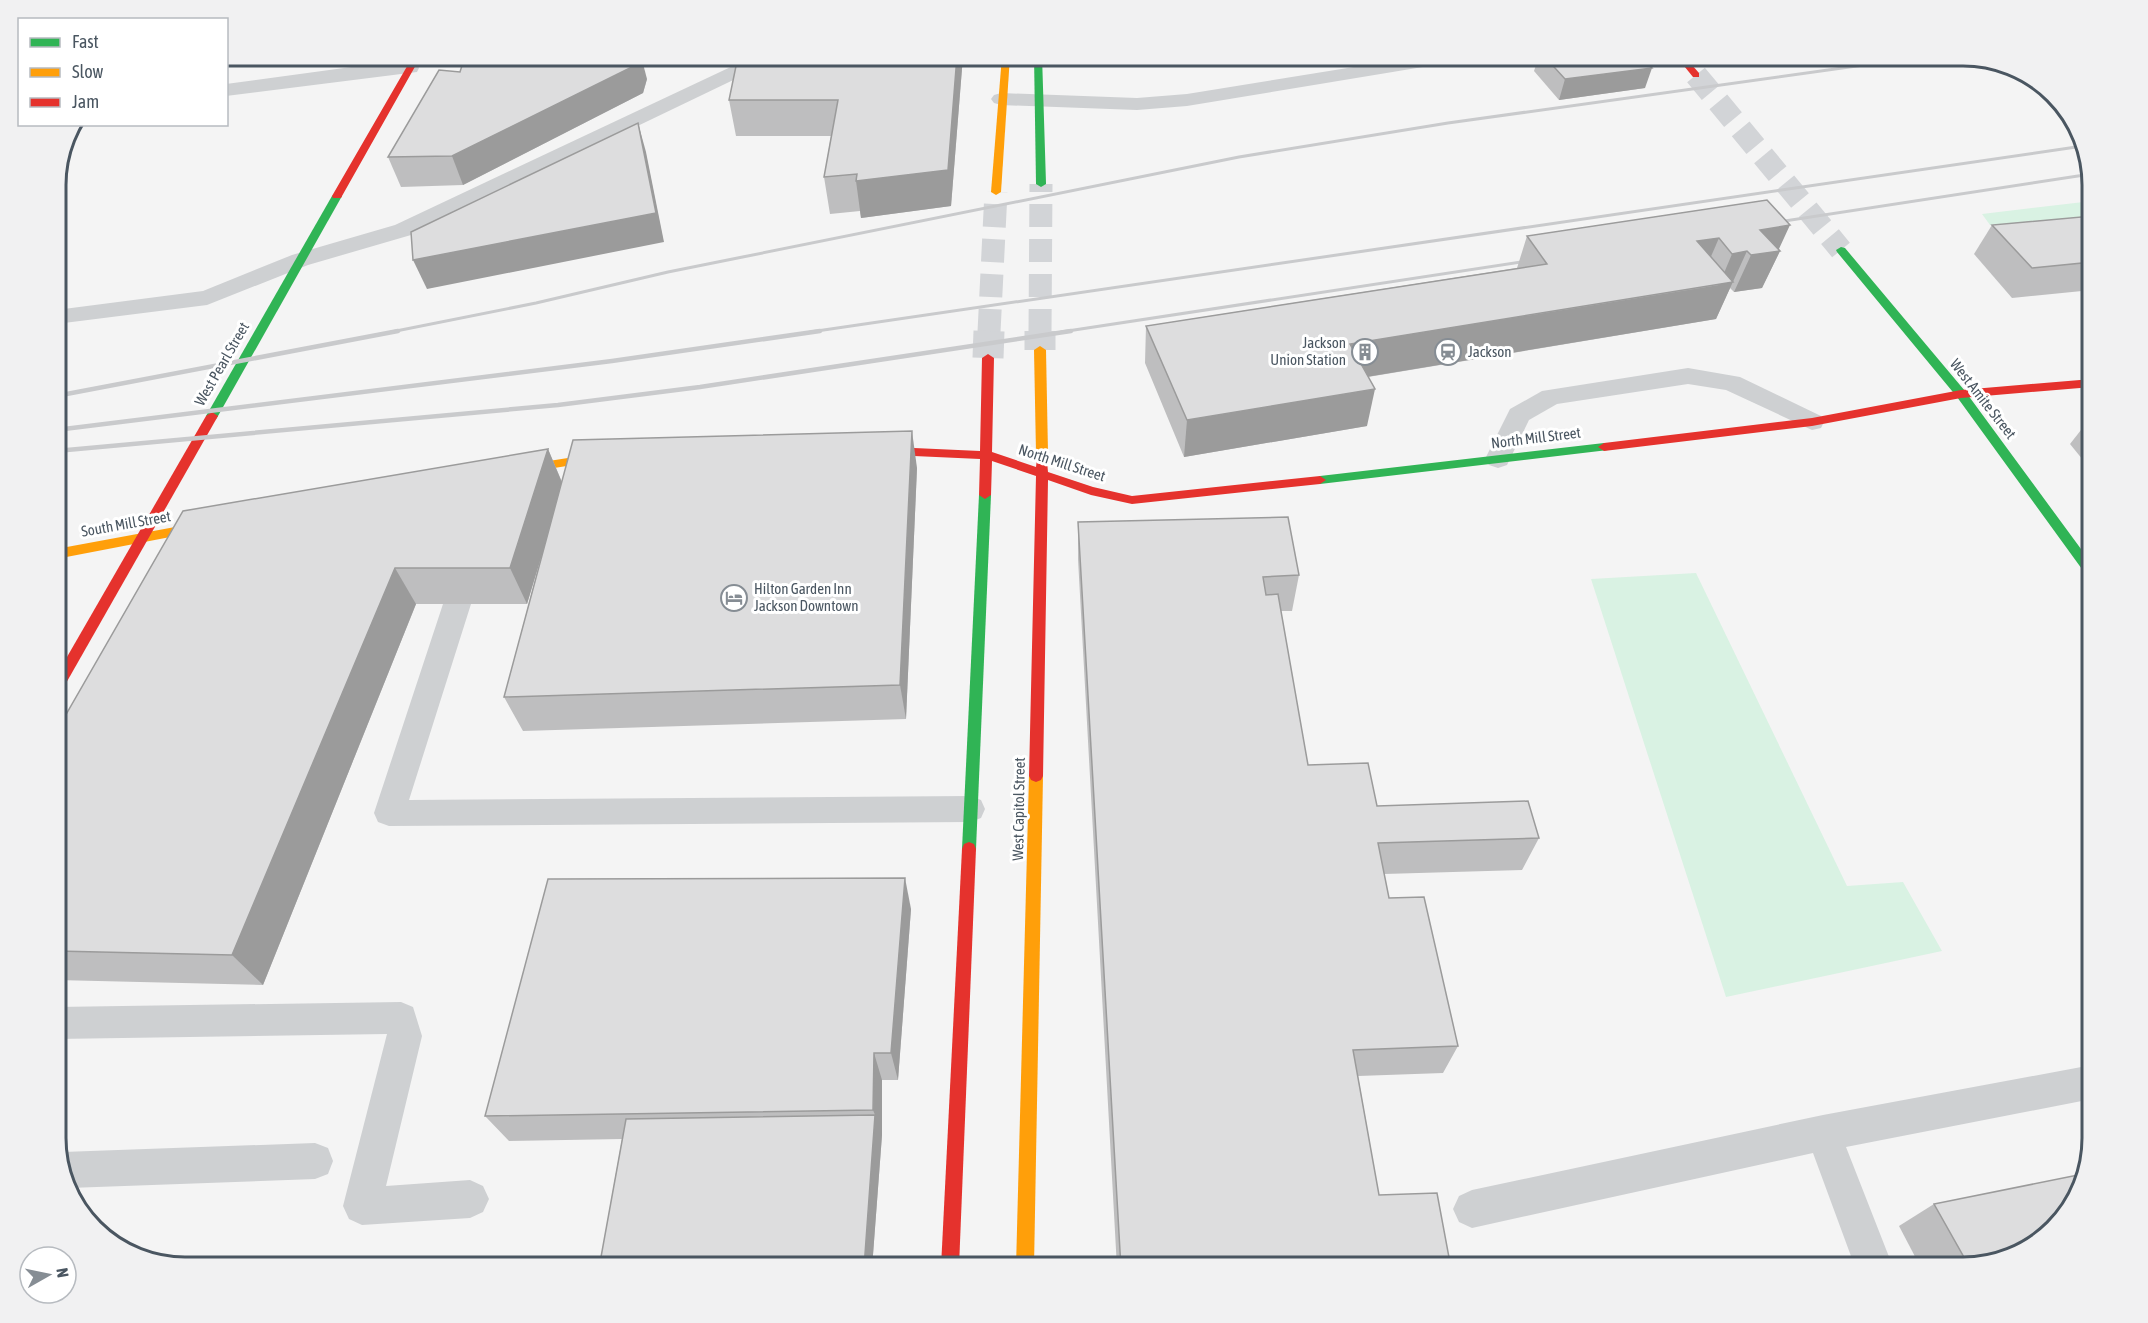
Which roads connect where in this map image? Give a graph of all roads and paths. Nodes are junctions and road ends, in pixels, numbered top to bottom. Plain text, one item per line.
1 (392, 66) edge
2 (411, 66) edge
3 (747, 66) edge
4 (1005, 66) edge
5 (1038, 66) edge
6 (1392, 66) edge
7 (1688, 66) edge
8 (1696, 75) tunnel mouth
9 (228, 90) edge
10 (1002, 99) junction
11 (1039, 101) junction
12 (1041, 184) tunnel mouth
13 (996, 192) tunnel mouth
14 (1841, 250) tunnel mouth
15 (300, 260) junction
16 (66, 316) edge
17 (1040, 351) tunnel mouth
18 (988, 358) tunnel mouth
19 (2082, 384) edge
20 (1961, 394) junction
21 (1812, 422) junction
22 (857, 450) edge
23 (627, 454) edge
24 (987, 455) junction
25 (1498, 459) junction
26 (498, 473) edge
27 (1043, 476) junction
28 (222, 523) edge
29 (141, 538) junction
30 (66, 552) edge
31 (2082, 559) edge
32 (457, 604) edge
33 (66, 670) edge
34 (970, 809) junction
35 (66, 1023) edge
36 (2082, 1084) edge
37 (1823, 1133) junction
38 (315, 1161) dead end
39 (70, 1170) edge
40 (470, 1199) dead end
41 (1472, 1209) dead end
42 (951, 1257) edge
43 (1025, 1257) edge
44 (1870, 1257) edge

1 - 9 lane
2 - 15 main road, West Pearl Street
3 - 15 lane
4 - 10 main road
5 - 11 main road
6 - 11 lane
7 - 8 main road
10 - 11 lane
10 - 13 main road
11 - 12 main road
14 - 20 main road, West Amite Street
15 - 16 lane
15 - 29 main road, West Pearl Street
17 - 27 main road, West Capitol Street
18 - 24 main road
19 - 20 main road, North Mill Street
20 - 21 main road, North Mill Street
20 - 31 main road, West Amite Street
21 - 25 main road, North Mill Street
21 - 25 lane
22 - 24 main road
23 - 26 main road
24 - 27 main road, North Mill Street
24 - 34 main road
25 - 27 main road, North Mill Street
27 - 43 main road, West Capitol Street
28 - 29 main road, South Mill Street
29 - 30 main road, South Mill Street
29 - 33 main road, West Pearl Street
32 - 34 lane
34 - 42 main road
35 - 40 lane
36 - 37 lane
37 - 41 lane
37 - 44 lane
38 - 39 lane

